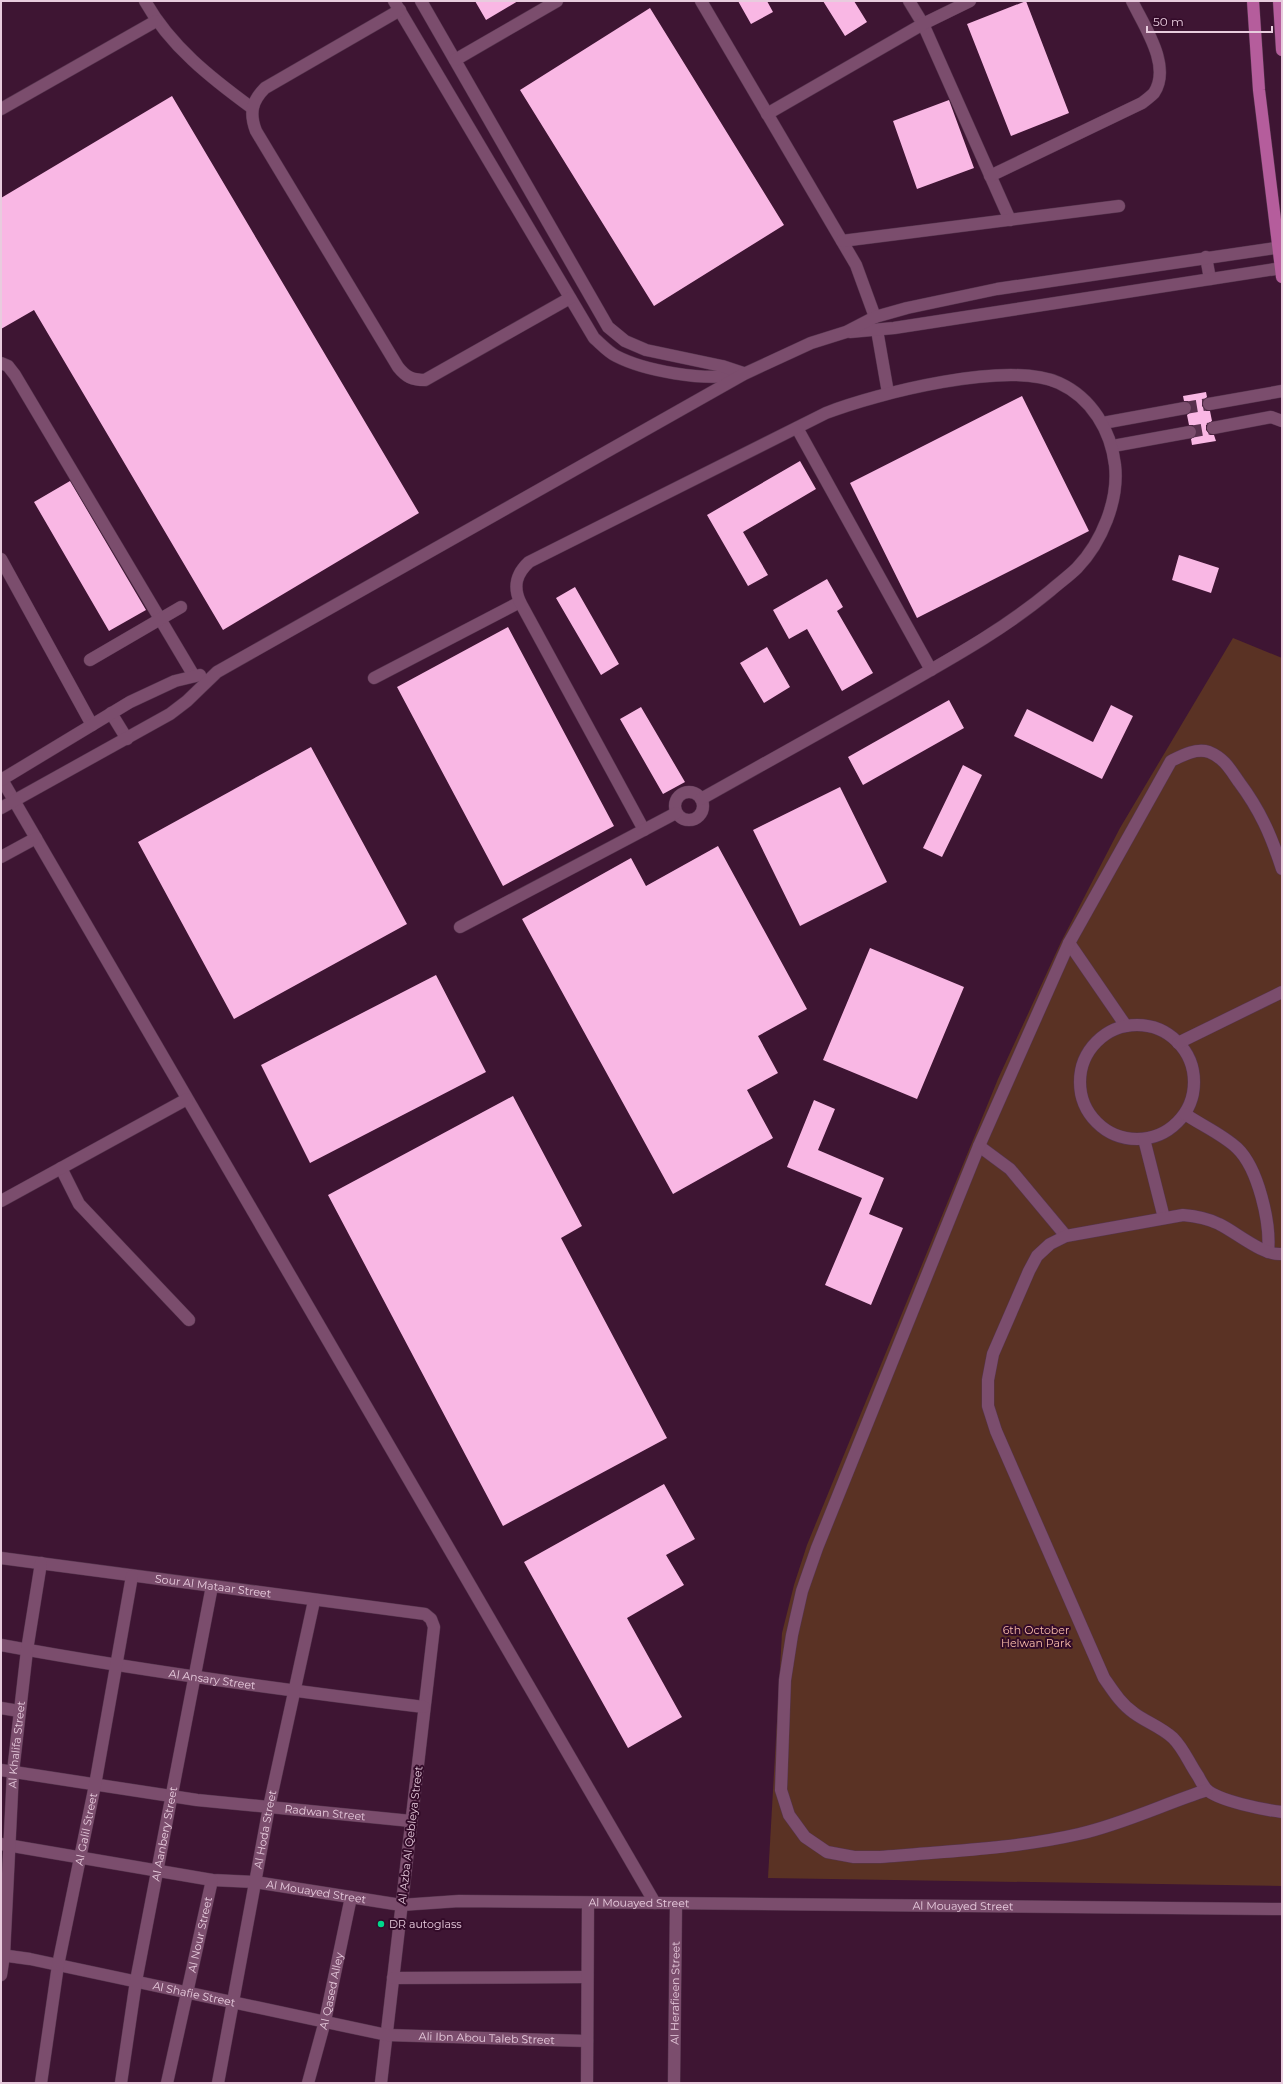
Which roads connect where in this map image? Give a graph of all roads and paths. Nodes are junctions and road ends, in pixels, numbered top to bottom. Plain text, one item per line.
1 (145, 1) edge
2 (421, 1) edge
3 (557, 1) edge
4 (701, 1) edge
5 (909, 1) edge
6 (970, 1) edge
7 (1132, 1) edge
8 (1253, 1) edge
9 (1279, 1) edge
10 (397, 6) edge
11 (156, 21) junction
12 (1281, 22) edge
13 (922, 24) junction
14 (1282, 50) edge
15 (455, 60) junction
16 (252, 108) junction
17 (1, 109) edge
18 (767, 114) junction
19 (990, 176) junction
20 (1119, 206) dead end
21 (1010, 220) junction
22 (842, 241) junction
23 (1280, 247) edge
24 (1206, 257) junction
25 (1281, 271) edge
26 (1210, 279) junction
27 (570, 298) junction
28 (875, 317) junction
29 (877, 330) junction
30 (846, 332) junction
31 (1, 363) edge
32 (744, 374) junction
33 (1282, 391) edge
34 (888, 393) junction
35 (1209, 404) tunnel mouth
36 (1185, 408) tunnel mouth
37 (1282, 421) edge
38 (1103, 422) junction
39 (797, 428) junction
40 (1213, 428) tunnel mouth
41 (1190, 432) tunnel mouth
42 (1113, 446) junction
43 (1, 559) edge
44 (520, 602) junction
45 (182, 608) dead end
46 (161, 620) junction
47 (90, 660) dead end
48 (931, 670) junction
49 (217, 672) junction
50 (194, 676) junction
51 (374, 678) dead end
52 (111, 713) junction
53 (92, 725) junction
54 (127, 739) junction
55 (1, 779) edge
56 (702, 799) junction
57 (14, 801) junction
58 (1, 808) edge
59 (676, 813) junction
60 (644, 830) junction
61 (36, 838) junction
62 (1, 857) edge
63 (1282, 869) edge
64 (460, 927) dead end
65 (1069, 943) junction
66 (1282, 992) edge
67 (1126, 1026) junction
68 (1178, 1042) junction
69 (187, 1099) junction
70 (1185, 1114) junction
71 (1144, 1139) junction
72 (979, 1146) junction
73 (61, 1168) junction
74 (1, 1201) edge
75 (1164, 1218) junction
76 (1066, 1236) junction
77 (1268, 1252) junction
78 (1282, 1254) edge
79 (189, 1320) dead end
80 (1, 1558) edge
81 (41, 1563) junction
82 (132, 1576) junction
83 (212, 1586) junction
84 (314, 1601) junction
85 (425, 1614) joint
86 (1, 1645) edge
87 (27, 1650) junction
88 (116, 1665) junction
89 (194, 1676) junction
90 (294, 1692) junction
91 (424, 1707) junction
92 (1, 1708) edge
93 (19, 1711) junction
94 (7, 1771) edge
95 (95, 1785) junction
96 (1207, 1790) junction
97 (172, 1797) junction
98 (269, 1807) junction
99 (1282, 1812) edge
100 (411, 1821) junction
101 (4, 1845) edge
102 (80, 1857) junction
103 (157, 1871) junction
104 (212, 1880) junction
105 (256, 1882) junction
106 (351, 1897) junction
107 (588, 1903) junction
108 (655, 1904) junction
109 (676, 1904) junction
110 (402, 1905) junction
111 (1282, 1910) edge
112 (2, 1955) edge
113 (58, 1965) junction
114 (1, 1975) edge
115 (587, 1977) junction
116 (393, 1978) junction
117 (136, 1981) junction
118 (187, 1992) junction
119 (232, 2001) junction
120 (325, 2021) junction
121 (387, 2035) junction
122 (587, 2041) junction
123 (41, 2083) edge
124 (120, 2083) edge
125 (167, 2083) edge
126 (218, 2083) edge
127 (308, 2083) edge
128 (381, 2083) edge
129 (587, 2083) edge
130 (674, 2083) edge

1 - 11 street
2 - 15 street
3 - 15 street
4 - 18 street
5 - 13 street
6 - 13 street
7 - 19 street
8 - 23 main road
9 - 12 main road
10 - 16 street
10 - 27 street
11 - 16 street
11 - 17 street
12 - 14 main road
13 - 18 street
13 - 19 street
15 - 32 street
16 - 27 street
18 - 22 street
19 - 21 street
20 - 21 street
21 - 22 street
22 - 28 street
23 - 24 street
23 - 25 main road
24 - 26 street
24 - 28 street
25 - 26 street
26 - 29 street
27 - 32 street
28 - 30 street
29 - 30 street
29 - 34 street
30 - 32 street
31 - 46 street
32 - 49 street
33 - 35 street
34 - 38 street
34 - 39 street
36 - 38 street
37 - 40 street
38 - 42 street
39 - 44 street
39 - 48 street
41 - 42 street
42 - 48 street
43 - 53 street
44 - 51 street
44 - 60 street
45 - 46 street
46 - 47 street
46 - 50 street
48 - 56 street
49 - 50 street
49 - 54 street
50 - 52 street
52 - 53 street
52 - 54 street
53 - 55 street
54 - 57 street
55 - 57 street
56 - 59 street
56 - 59 street
57 - 58 street
57 - 61 street
59 - 60 street
60 - 64 street
61 - 62 street
61 - 69 street
63 - 65 street
65 - 67 street
65 - 72 street
66 - 68 street
67 - 68 street
67 - 71 street
68 - 70 street
69 - 73 street
69 - 108 street
70 - 71 street
70 - 77 street
71 - 75 street
72 - 76 street
72 - 96 street
73 - 74 street
73 - 79 street
75 - 76 street
75 - 77 street
76 - 96 street
77 - 78 street
80 - 81 street, Sour Al Mataar Street
81 - 82 street, Sour Al Mataar Street
81 - 87 street, Al Khalifa Street
82 - 83 street, Sour Al Mataar Street
82 - 88 street, Al Galil Street
83 - 84 street, Sour Al Mataar Street
83 - 89 street, Al Aanbery Street
84 - 85 street, Sour Al Mataar Street
84 - 90 street, Al Hoda Street
85 - 91 street, Al Azba Al Qebleya Street
86 - 87 street, Al Ansary Street
87 - 88 street, Al Ansary Street
87 - 93 street, Al Khalifa Street
88 - 89 street, Al Ansary Street
88 - 95 street, Al Galil Street
89 - 90 street, Al Ansary Street
89 - 97 street, Al Aanbery Street
90 - 91 street, Al Ansary Street
90 - 98 street, Al Hoda Street
91 - 100 street, Al Azba Al Qebleya Street
92 - 93 street
93 - 94 street, Al Khalifa Street
94 - 95 street, Radwan Street
94 - 101 street, Al Khalifa Street
95 - 97 street, Radwan Street
95 - 102 street, Al Galil Street
96 - 99 street
97 - 98 street, Radwan Street
97 - 103 street, Al Aanbery Street
98 - 100 street, Radwan Street
98 - 105 street, Al Hoda Street
100 - 110 street, Al Azba Al Qebleya Street
101 - 102 street, Al Mouayed Street
101 - 112 street, Al Khalifa Street
102 - 103 street, Al Mouayed Street
102 - 113 street, Al Galil Street
103 - 104 street, Al Mouayed Street
103 - 117 street, Al Aanbery Street
104 - 105 street, Al Mouayed Street
104 - 118 street, Al Nour Street
105 - 106 street, Al Mouayed Street
105 - 119 street, Al Hoda Street
106 - 110 street, Al Mouayed Street
106 - 120 street, Al Qased Alley
107 - 108 street, Al Mouayed Street
107 - 110 street, Al Mouayed Street
107 - 115 street
108 - 109 street, Al Mouayed Street
109 - 111 street, Al Mouayed Street
109 - 130 street, Al Herafieen Street
110 - 116 street, Al Azba Al Qebleya Street
112 - 113 street, Al Shafie Street
112 - 114 street, Al Khalifa Street
113 - 117 street, Al Shafie Street
113 - 123 street, Al Galil Street
115 - 116 street
115 - 122 street
116 - 121 street, Al Azba Al Qebleya Street
117 - 118 street, Al Shafie Street
117 - 124 street, Al Aanbery Street
118 - 119 street, Al Shafie Street
118 - 125 street, Al Nour Street
119 - 120 street, Al Shafie Street
119 - 126 street, Al Hoda Street
120 - 121 street, Al Shafie Street
120 - 127 street, Al Qased Alley
121 - 122 street, Ali Ibn Abou Taleb Street
121 - 128 street, Al Azba Al Qebleya Street
122 - 129 street

